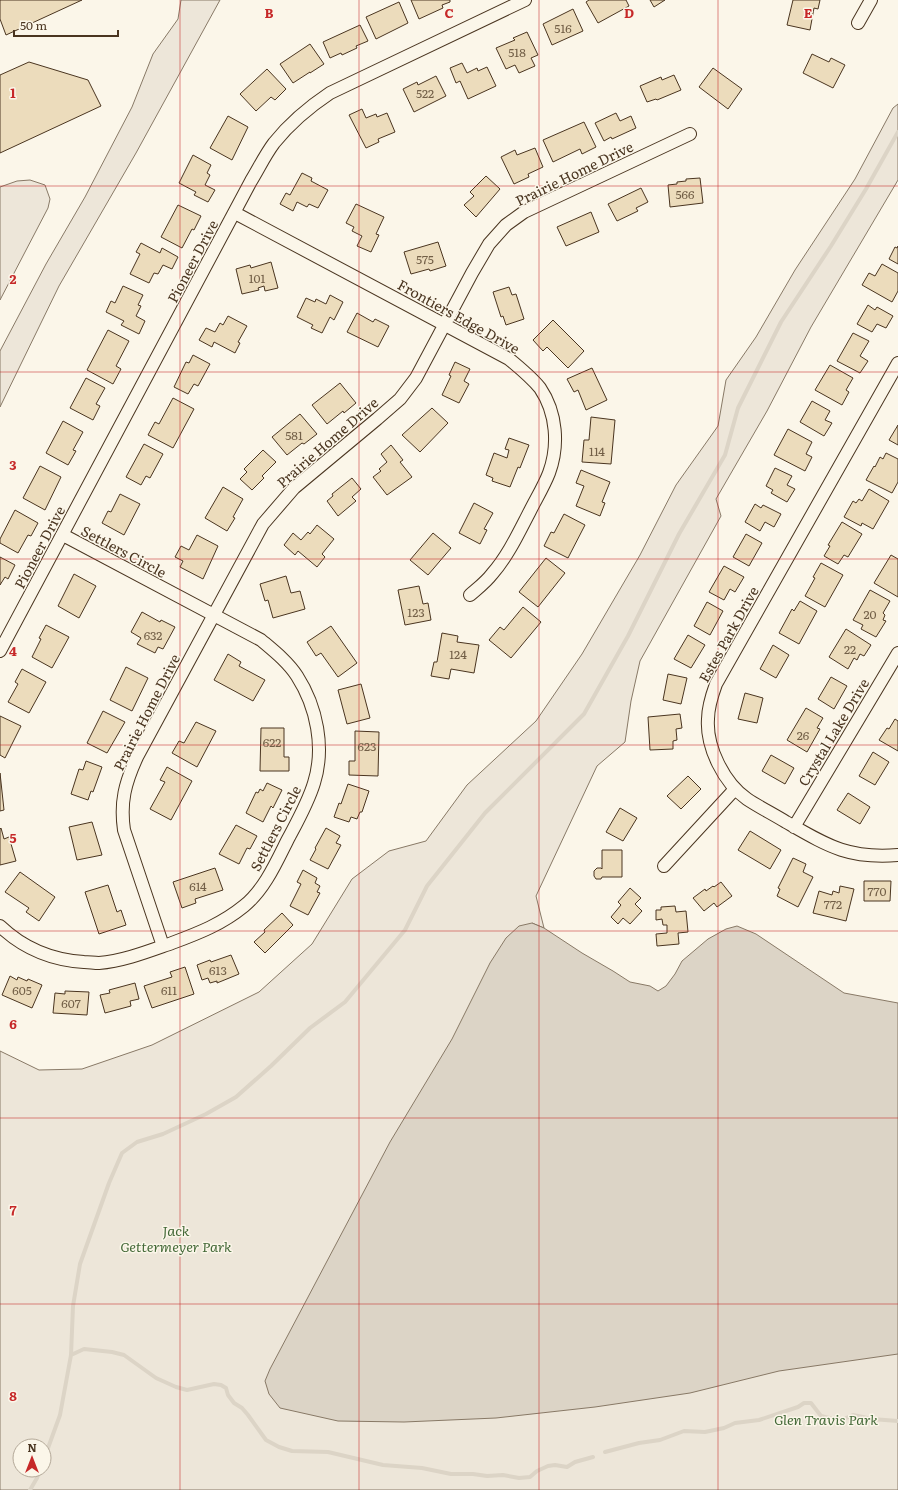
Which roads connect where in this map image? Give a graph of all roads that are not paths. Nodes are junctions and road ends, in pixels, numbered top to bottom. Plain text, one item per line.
1 (525, 0) edge
2 (871, 0) edge
3 (858, 23) dead end
4 (690, 134) dead end
5 (235, 213) junction
6 (445, 324) junction
7 (898, 363) edge
8 (63, 535) junction
9 (470, 595) dead end
10 (214, 616) junction
11 (0, 651) edge
12 (898, 652) edge
13 (735, 789) junction
14 (794, 827) junction
15 (898, 855) edge
16 (664, 866) dead end
17 (0, 926) edge
18 (163, 946) junction

1 - 5 street, Pioneer Drive
2 - 3 street
4 - 6 street, Prairie Home Drive
5 - 6 street, Frontiers Edge Drive
5 - 8 street, Pioneer Drive
6 - 9 street, Frontiers Edge Drive
6 - 10 street, Prairie Home Drive
7 - 13 street, Estes Park Drive
8 - 10 street, Settlers Circle
8 - 11 street, Pioneer Drive
10 - 18 street, Prairie Home Drive
10 - 18 street, Settlers Circle
12 - 14 street, Crystal Lake Drive
13 - 14 street, Estes Park Drive
13 - 16 street
14 - 15 street, Estes Park Drive
17 - 18 street, Settlers Circle

